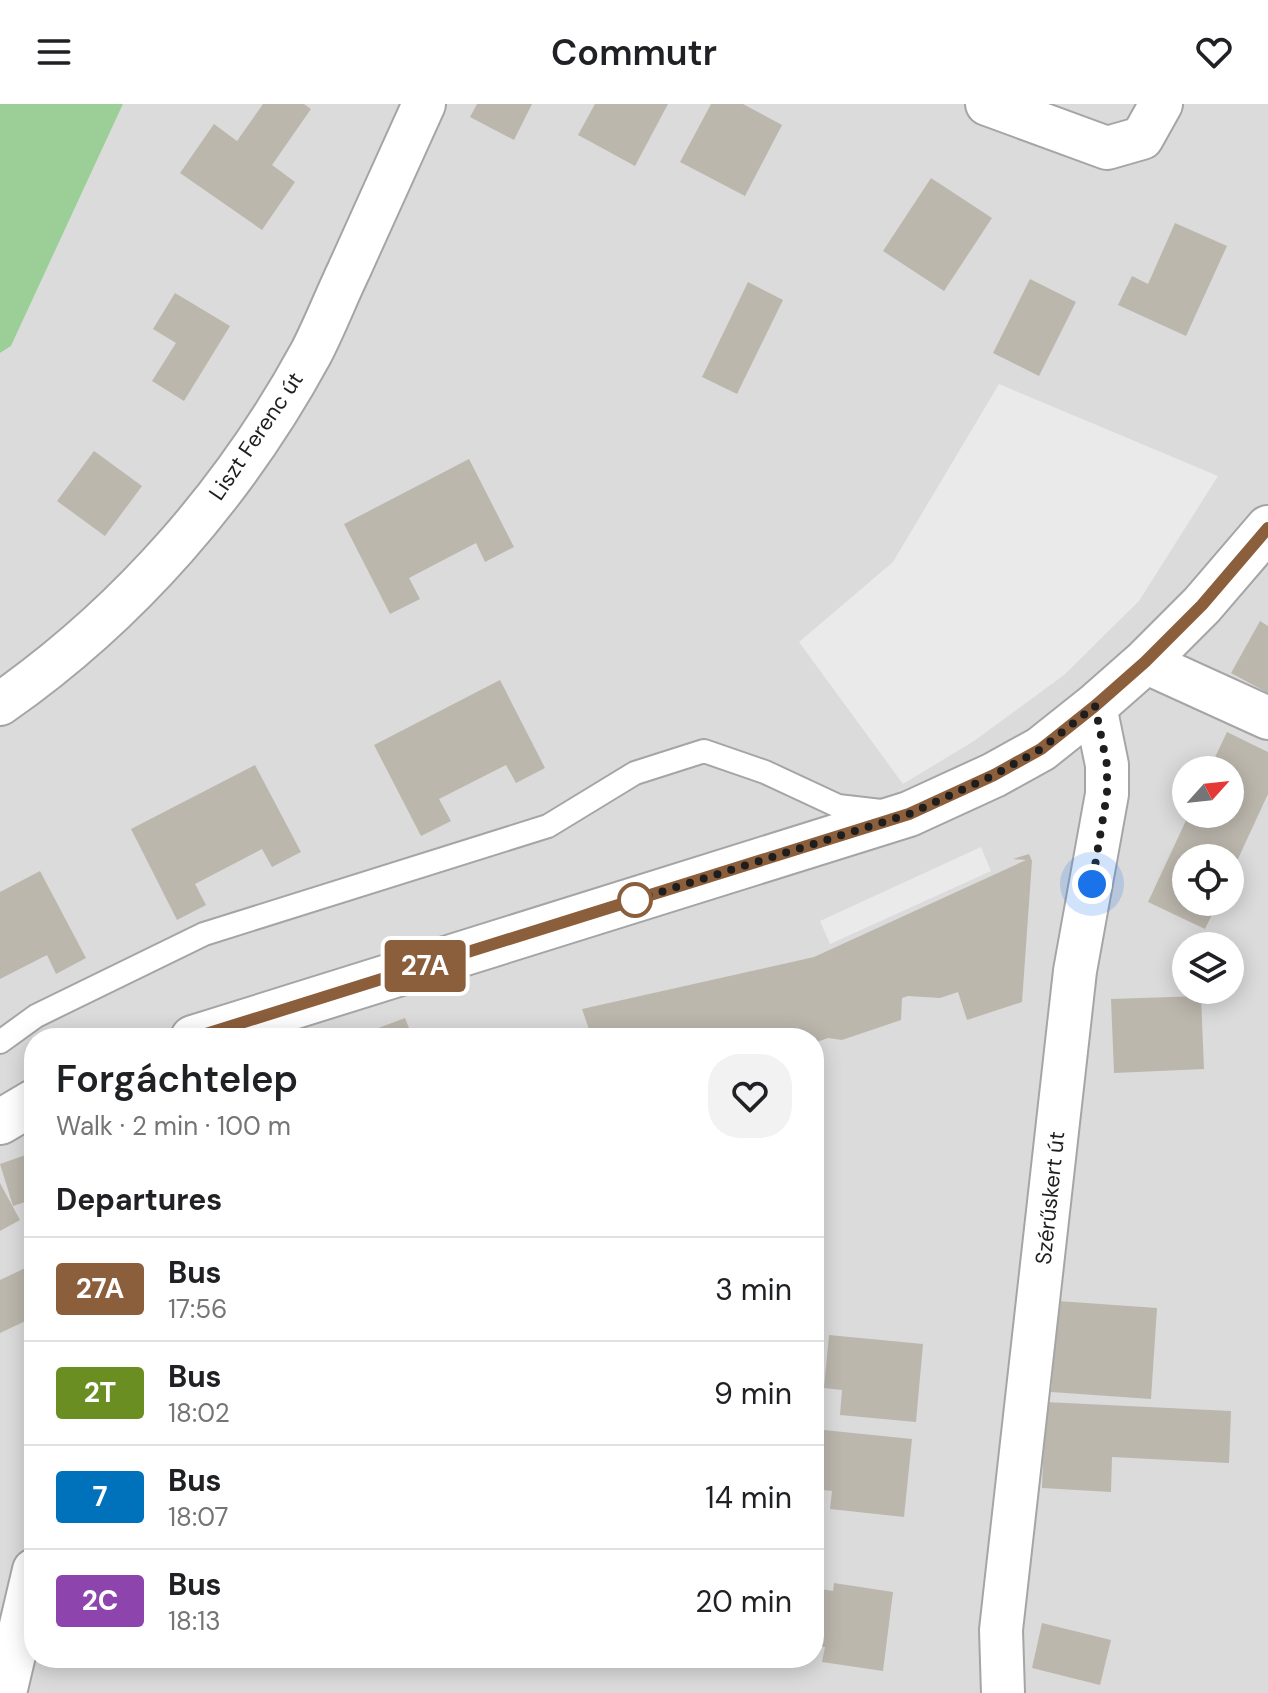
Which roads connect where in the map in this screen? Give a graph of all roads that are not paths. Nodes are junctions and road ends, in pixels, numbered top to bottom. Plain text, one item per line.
1 (424, 104) edge
2 (987, 104) edge
3 (1151, 121) edge
4 (1268, 528) edge
5 (1145, 662) junction
6 (0, 704) edge
7 (1095, 706) junction
8 (1268, 718) edge
9 (909, 814) junction
10 (225, 1028) edge
11 (0, 1042) edge
12 (24, 1108) edge
13 (0, 1122) edge
14 (24, 1612) edge
15 (5, 1693) edge
16 (1003, 1693) edge

1 - 6 street, Liszt Ferenc út
2 - 3 street
4 - 5 street
5 - 7 street
5 - 8 street
7 - 9 street
7 - 16 street, Szérűskert út
9 - 10 street
9 - 11 lane
12 - 13 street
14 - 15 street

